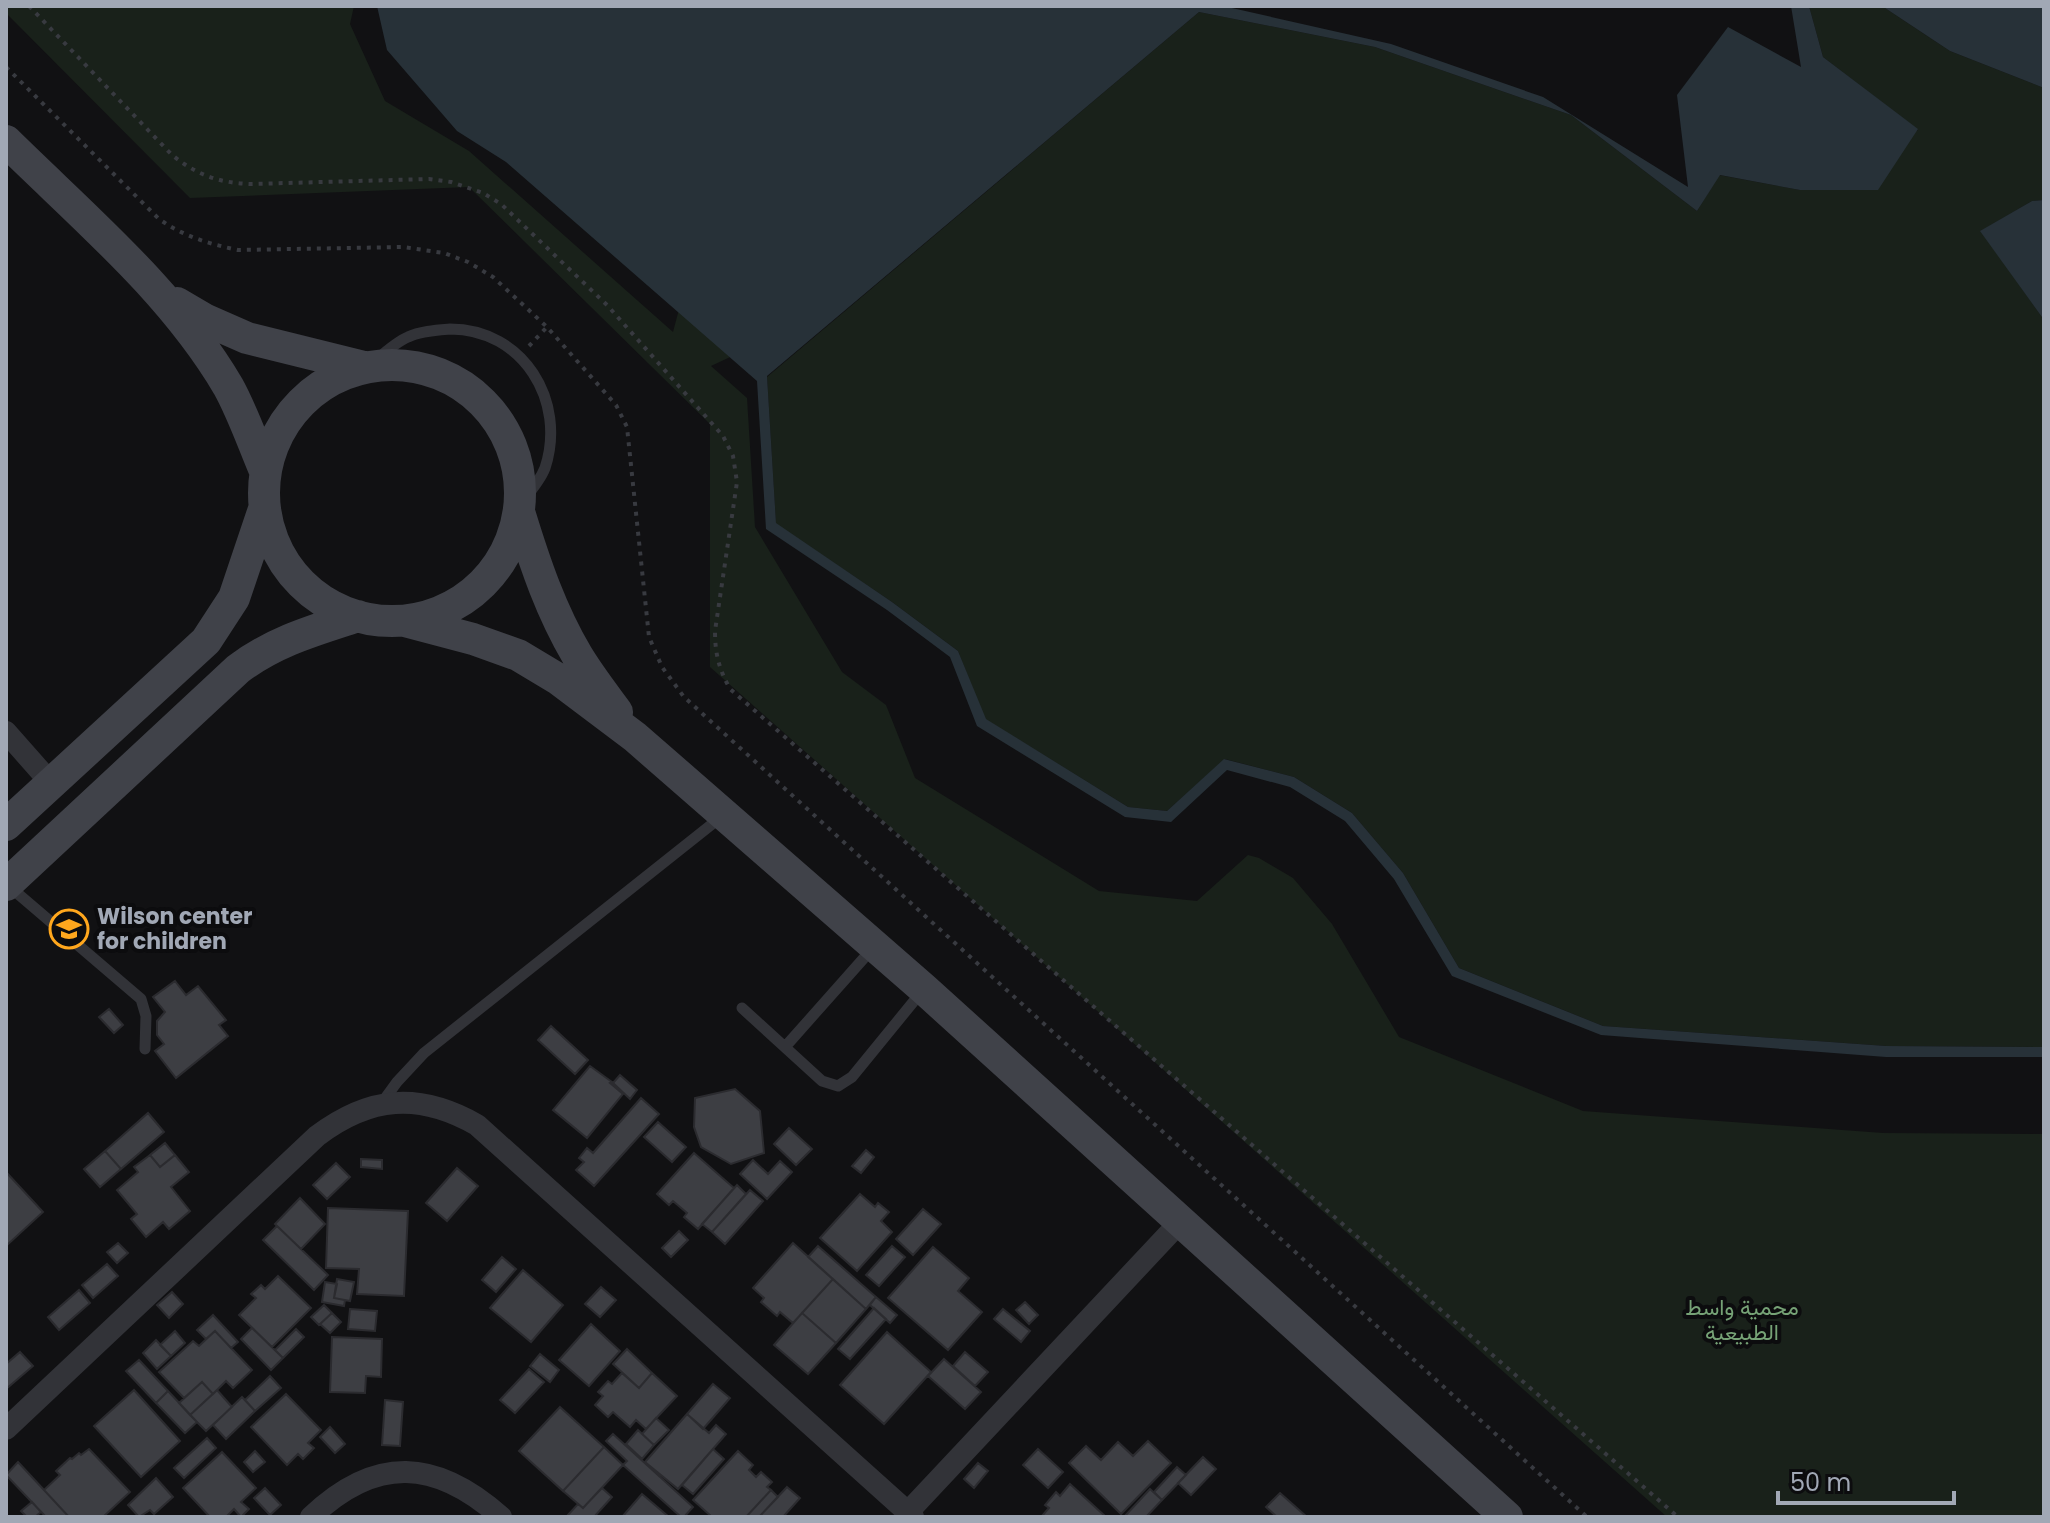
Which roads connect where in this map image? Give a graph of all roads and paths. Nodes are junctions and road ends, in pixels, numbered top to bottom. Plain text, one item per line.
1 (29, 6) edge
2 (6, 67) edge
3 (6, 141) edge
4 (160, 293) junction
5 (547, 327) junction
6 (519, 355) junction
7 (366, 366) junction
8 (265, 471) junction
9 (264, 509) junction
10 (520, 509) junction
11 (358, 616) junction
12 (405, 621) junction
13 (6, 732) edge
14 (635, 737) junction
15 (51, 783) junction
16 (724, 815) junction
17 (7, 824) edge
18 (6, 877) edge
19 (874, 945) junction
20 (924, 989) junction
21 (742, 1008) dead end
22 (785, 1047) junction
23 (145, 1049) dead end
24 (381, 1104) junction
25 (1181, 1221) junction
26 (6, 1429) edge
27 (911, 1515) edge
28 (311, 1517) edge
29 (501, 1517) edge
30 (1507, 1517) edge
31 (1587, 1517) edge
32 (1678, 1517) edge

1 - 32 path
2 - 5 path
3 - 4 main road
4 - 7 main road
4 - 8 main road
5 - 6 path
5 - 31 path
6 - 7 lane
6 - 10 lane
7 - 8 main road
7 - 10 main road
8 - 9 main road
9 - 11 main road
9 - 15 main road
10 - 12 main road
10 - 14 main road
11 - 12 main road
11 - 18 main road
12 - 14 main road
13 - 15 street
14 - 16 main road
15 - 17 main road
16 - 19 main road
16 - 24 lane
17 - 18 main road
18 - 23 lane
19 - 20 main road
19 - 22 lane
20 - 22 lane
20 - 25 main road
21 - 22 lane
24 - 26 street
24 - 27 street
25 - 27 street
25 - 30 main road
28 - 29 street

